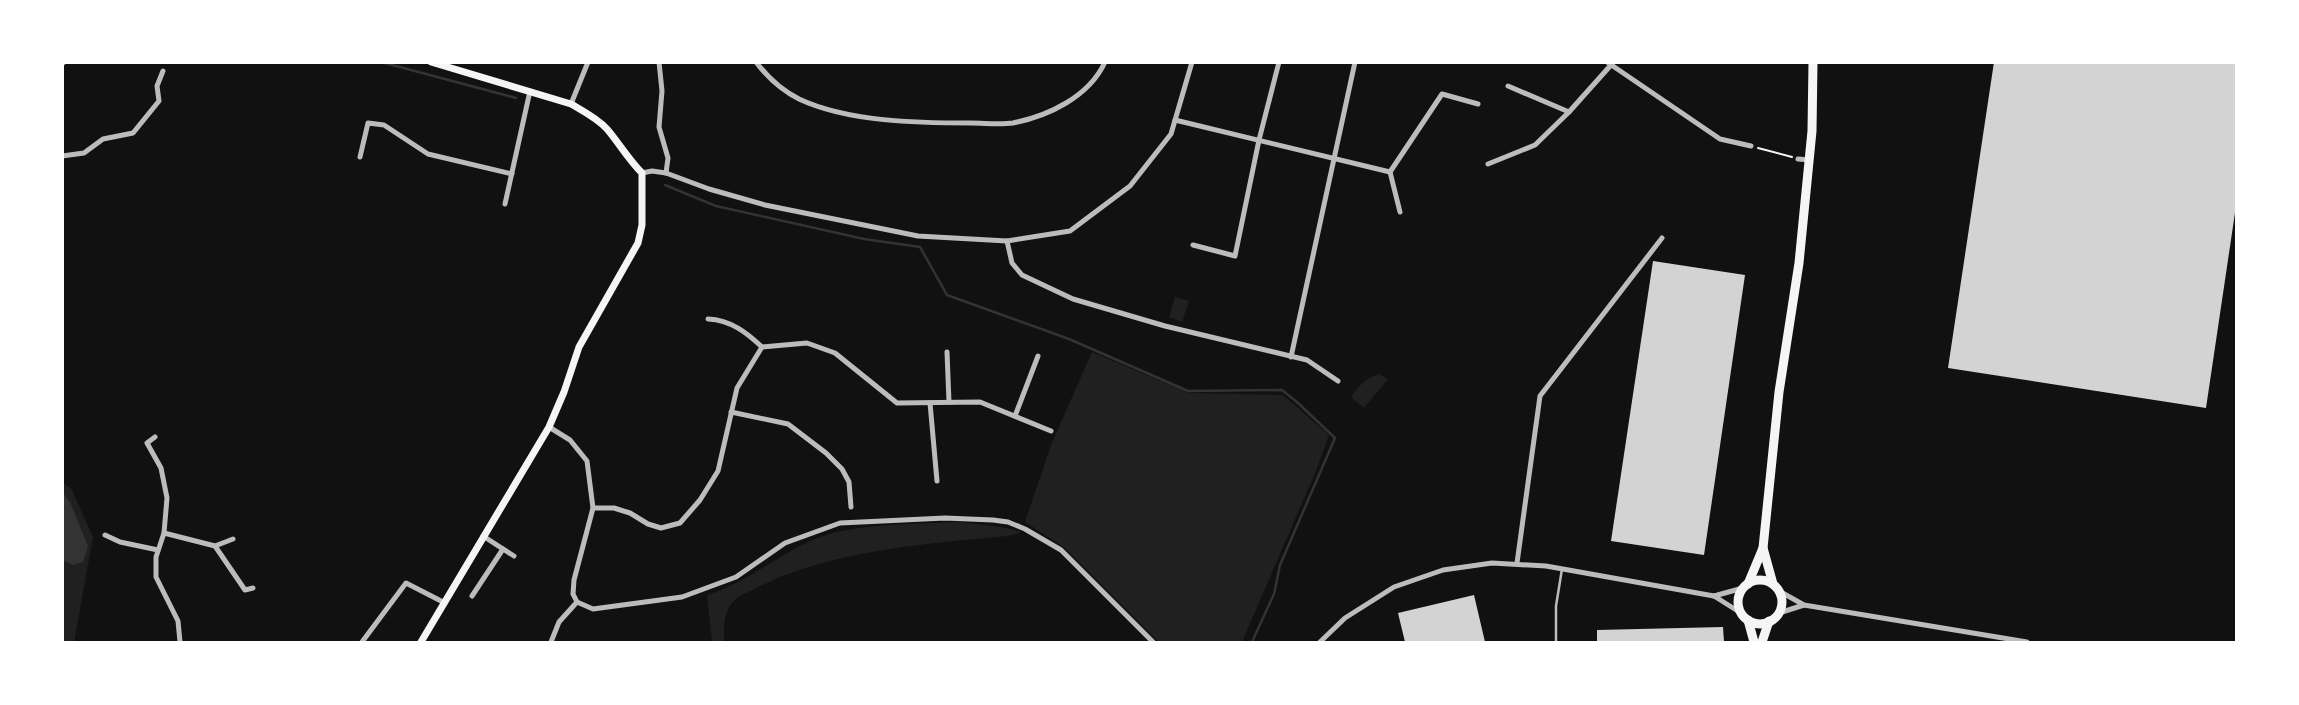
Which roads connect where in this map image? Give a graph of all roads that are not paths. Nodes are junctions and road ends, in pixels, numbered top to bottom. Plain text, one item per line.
1 (431, 62) edge
2 (588, 62) edge
3 (659, 62) edge
4 (756, 62) edge
5 (1105, 62) edge
6 (1192, 62) edge
7 (1279, 62) edge
8 (1355, 62) edge
9 (1609, 64) edge
10 (1811, 65) edge
11 (163, 71) dead end
12 (1508, 86) dead end
13 (530, 91) junction
14 (570, 104) junction
15 (1478, 104) dead end
16 (1569, 112) junction
17 (1175, 120) junction
18 (1259, 140) junction
19 (1751, 146) road end
20 (62, 156) edge
21 (360, 157) dead end
22 (1333, 158) junction
23 (1798, 159) road end
24 (1810, 160) junction
25 (1488, 164) dead end
26 (1390, 172) junction
27 (642, 173) junction
28 (666, 173) junction
29 (512, 174) junction
30 (505, 204) dead end
31 (1400, 212) dead end
32 (1662, 238) dead end
33 (1007, 241) junction
34 (1193, 245) dead end
35 (708, 318) dead end
36 (762, 348) junction
37 (947, 352) dead end
38 (1038, 356) dead end
39 (1291, 358) junction
40 (1338, 381) dead end
41 (949, 402) junction
42 (930, 403) junction
43 (731, 412) junction
44 (1015, 416) junction
45 (549, 427) junction
46 (1050, 431) dead end
47 (155, 437) dead end
48 (937, 481) dead end
49 (593, 508) junction
50 (851, 508) dead end
51 (164, 533) junction
52 (106, 536) dead end
53 (484, 536) junction
54 (232, 539) dead end
55 (215, 546) junction
56 (503, 548) junction
57 (1763, 548) junction
58 (158, 550) junction
59 (514, 556) dead end
60 (1518, 563) junction
61 (1562, 569) junction
62 (1745, 586) junction
63 (1776, 587) junction
64 (254, 588) dead end
65 (472, 596) dead end
66 (1714, 596) junction
67 (577, 602) junction
68 (445, 603) junction
69 (1804, 605) junction
70 (1741, 613) junction
71 (1779, 613) junction
72 (1748, 620) junction
73 (1769, 621) junction
74 (180, 642) edge
75 (362, 642) edge
76 (422, 642) edge
77 (551, 642) edge
78 (1153, 642) edge
79 (1320, 642) edge
80 (1556, 642) edge
81 (1754, 642) edge
82 (1762, 642) edge
83 (2027, 642) edge

1 - 13 main road
2 - 14 street
3 - 28 street
4 - 5 street
6 - 17 street
7 - 18 street
8 - 22 street
9 - 16 street
9 - 19 street
10 - 24 highway
11 - 20 street
12 - 16 street
13 - 14 main road
13 - 29 street
14 - 27 main road
15 - 26 street
16 - 25 street
17 - 18 street
17 - 33 street
18 - 22 street
18 - 34 street
21 - 29 street
22 - 26 street
22 - 39 street
23 - 24 street
24 - 57 highway
26 - 31 street
27 - 28 street
27 - 45 main road
28 - 33 street
29 - 30 street
32 - 60 street
33 - 39 street
35 - 36 street
36 - 42 street
36 - 43 street
37 - 41 street
38 - 44 street
39 - 40 street
41 - 42 street
41 - 44 street
42 - 48 street
43 - 49 street
43 - 50 street
44 - 46 street
45 - 49 street
45 - 53 main road
47 - 51 street
49 - 67 street
51 - 55 street
51 - 58 street
52 - 58 street
53 - 56 street
53 - 68 main road
54 - 55 street
55 - 64 street
56 - 59 street
56 - 65 street
57 - 62 highway
57 - 63 highway
58 - 74 street
60 - 61 street
60 - 79 street
61 - 66 street
61 - 80 lane
62 - 63 highway
62 - 66 street
62 - 70 highway
63 - 69 street
63 - 71 highway
66 - 70 street
67 - 77 street
67 - 78 street
68 - 75 street
68 - 76 main road
69 - 71 street
69 - 83 street
70 - 72 highway
71 - 73 highway
72 - 73 highway
72 - 81 highway
73 - 82 highway

